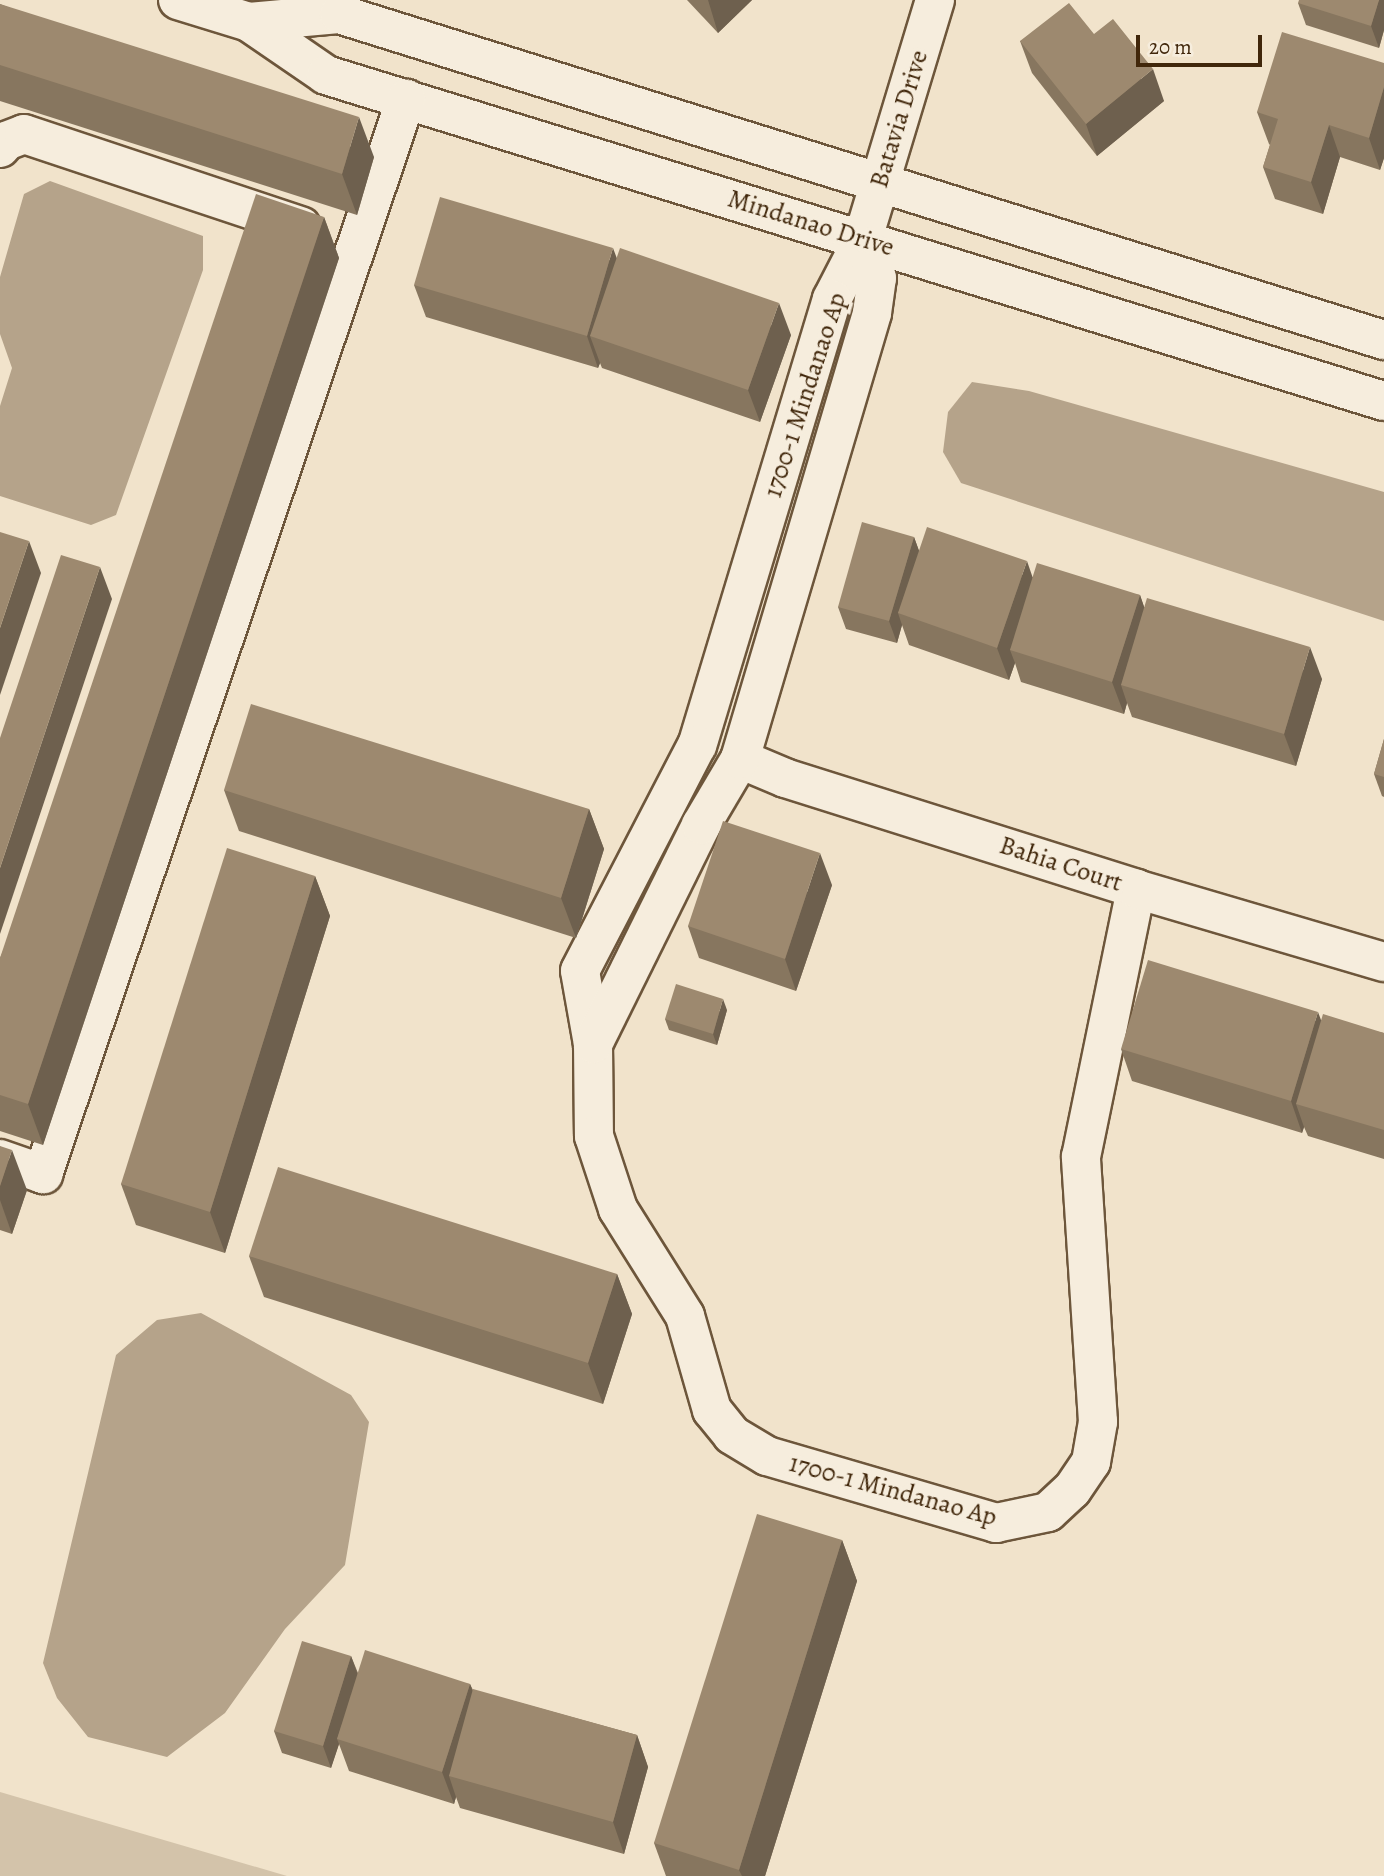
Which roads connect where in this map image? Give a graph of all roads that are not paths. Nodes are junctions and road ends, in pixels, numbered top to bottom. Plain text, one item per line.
1 (178, 0) edge
2 (935, 0) edge
3 (253, 11) edge
4 (405, 99) junction
5 (0, 148) edge
6 (879, 186) junction
7 (863, 239) junction
8 (356, 244) junction
9 (1384, 341) edge
10 (1384, 401) edge
11 (740, 759) junction
12 (1136, 889) junction
13 (1384, 962) edge
14 (593, 1044) junction
15 (0, 1159) edge

1 - 3 street, Mindanao Drive
2 - 6 street, Batavia Drive
3 - 4 street, Mindanao Drive
3 - 6 street, Mindanao Drive
4 - 7 street, Mindanao Drive
4 - 8 street
5 - 8 street
6 - 7 street, Batavia Drive
6 - 9 street, Mindanao Drive
7 - 10 street, Mindanao Drive
7 - 11 street, 1700-1 Mindanao Ap
7 - 14 street, 1700-1 Mindanao Ap
8 - 15 street
11 - 12 street, Bahia Court
11 - 14 street, 1700-1 Mindanao Ap
12 - 13 street, Bahia Court
12 - 14 street, 1700-1 Mindanao Ap

